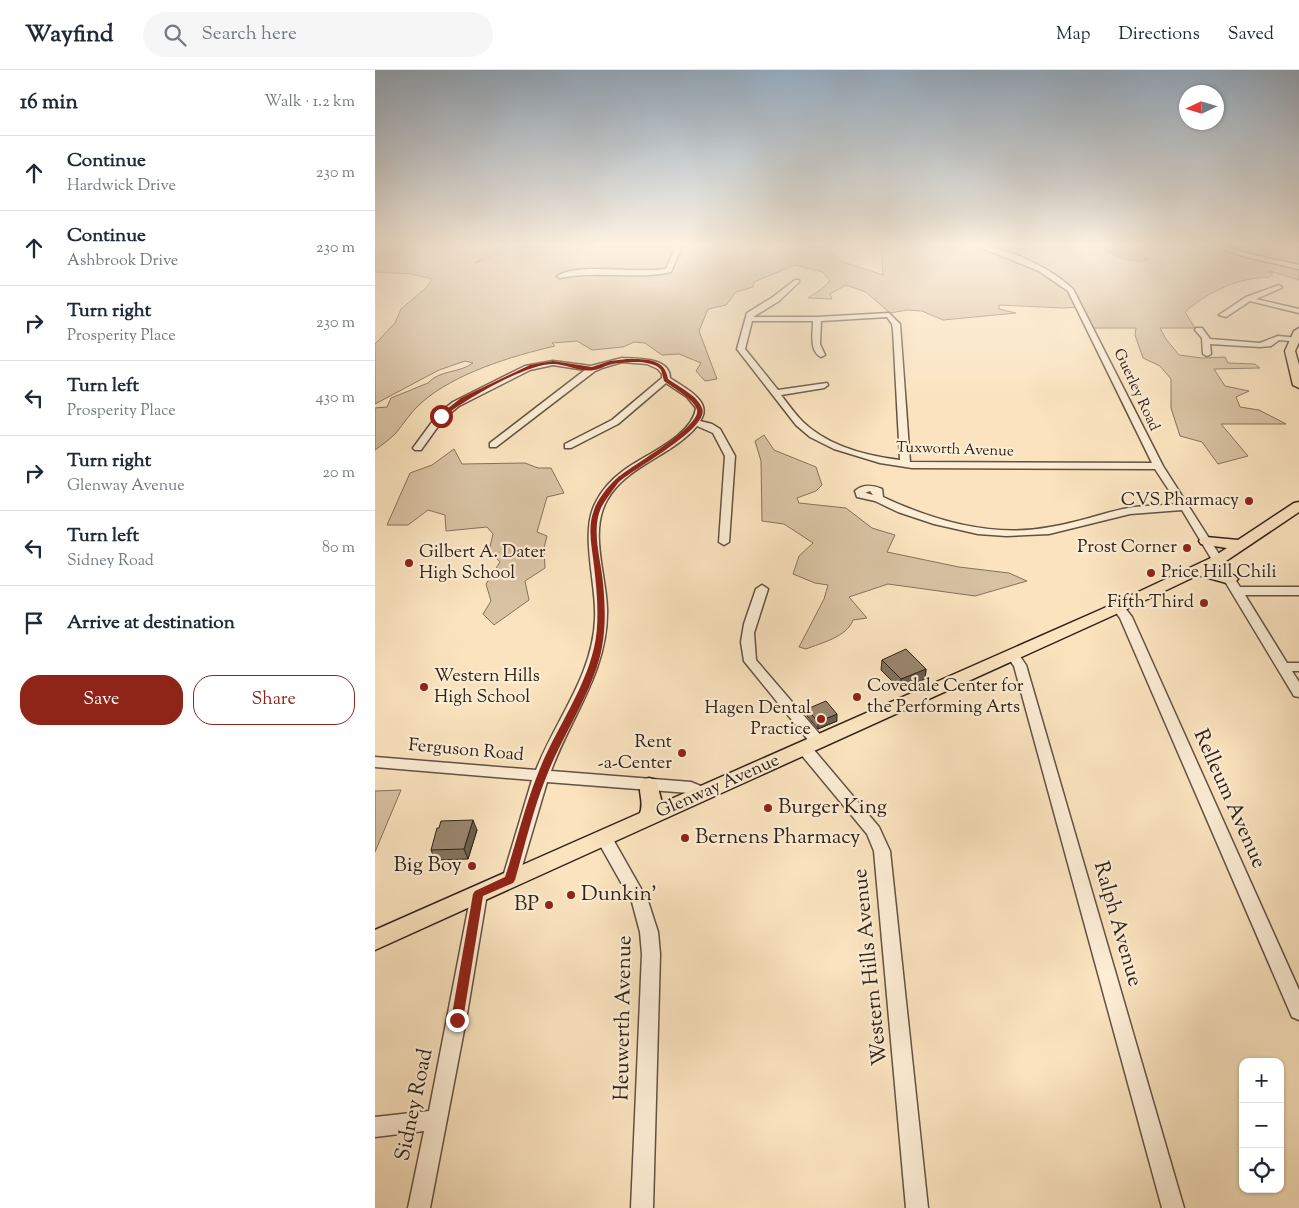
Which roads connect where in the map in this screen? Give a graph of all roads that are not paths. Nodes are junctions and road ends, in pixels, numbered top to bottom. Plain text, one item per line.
1 (776, 299) edge
2 (1075, 299) edge
3 (1249, 299) joint
4 (1299, 311) edge
5 (1223, 315) dead end
6 (748, 319) junction
7 (817, 319) junction
8 (1199, 330) dead end
9 (1297, 337) edge
10 (1206, 341) junction
11 (821, 354) dead end
12 (1207, 354) dead end
13 (592, 369) junction
14 (665, 380) junction
15 (824, 384) dead end
16 (1299, 384) edge
17 (775, 392) junction
18 (696, 422) junction
19 (493, 445) dead end
20 (568, 446) dead end
21 (418, 448) dead end
22 (905, 464) junction
23 (1157, 466) junction
24 (878, 499) dead end
25 (1299, 506) edge
26 (1185, 507) junction
27 (1206, 540) junction
28 (724, 542) dead end
29 (1241, 545) junction
30 (1218, 560) junction
31 (1197, 570) junction
32 (1233, 585) junction
33 (762, 589) dead end
34 (1299, 591) edge
35 (1117, 607) junction
36 (1012, 655) junction
37 (1283, 667) junction
38 (1299, 668) edge
39 (1299, 693) edge
40 (811, 745) junction
41 (375, 762) edge
42 (542, 776) junction
43 (649, 785) junction
44 (703, 793) junction
45 (648, 818) junction
46 (604, 838) junction
47 (509, 880) junction
48 (479, 894) junction
49 (375, 940) edge
50 (1299, 1011) edge
51 (437, 1120) junction
52 (375, 1127) edge
53 (419, 1208) edge
54 (642, 1208) edge
55 (917, 1208) edge
56 (1173, 1208) edge

1 - 6 street
2 - 23 street, Guerley Road
3 - 4 street
3 - 5 street
6 - 7 street
6 - 17 street, Tuxworth Avenue
7 - 11 street
7 - 22 street
8 - 10 street
9 - 10 street
9 - 16 main road
10 - 12 street
13 - 14 street
13 - 19 street
13 - 21 street
14 - 18 street
14 - 20 street
15 - 17 street
17 - 22 street, Tuxworth Avenue
18 - 28 street
18 - 42 street
22 - 23 street, Tuxworth Avenue
23 - 26 street, Guerley Road
24 - 26 street
25 - 29 main road, Glenway Avenue
26 - 27 street, Guerley Road
27 - 29 main road
27 - 30 street, Guerley Road
29 - 30 main road, Glenway Avenue
30 - 31 main road, Glenway Avenue
30 - 32 street, Guerley Road
31 - 32 main road
31 - 35 main road, Glenway Avenue
32 - 34 street
32 - 37 street, Guerley Road
33 - 40 street, Western Hills Avenue
35 - 36 main road, Glenway Avenue
35 - 50 street, Relleum Avenue
36 - 40 main road, Glenway Avenue
36 - 56 street, Ralph Avenue
37 - 38 street
37 - 39 street, Guerley Road
40 - 44 main road, Glenway Avenue
40 - 55 street, Western Hills Avenue
41 - 42 street, Ferguson Road
42 - 43 street, Ferguson Road
42 - 47 street
43 - 44 street, Ferguson Road
43 - 45 main road
44 - 45 main road, Glenway Avenue
45 - 46 main road, Glenway Avenue
46 - 47 main road, Glenway Avenue
46 - 54 street, Heuwerth Avenue
47 - 48 main road, Glenway Avenue
48 - 49 main road, Glenway Avenue
48 - 51 street, Sidney Road
51 - 52 street
51 - 53 street, Sidney Road

